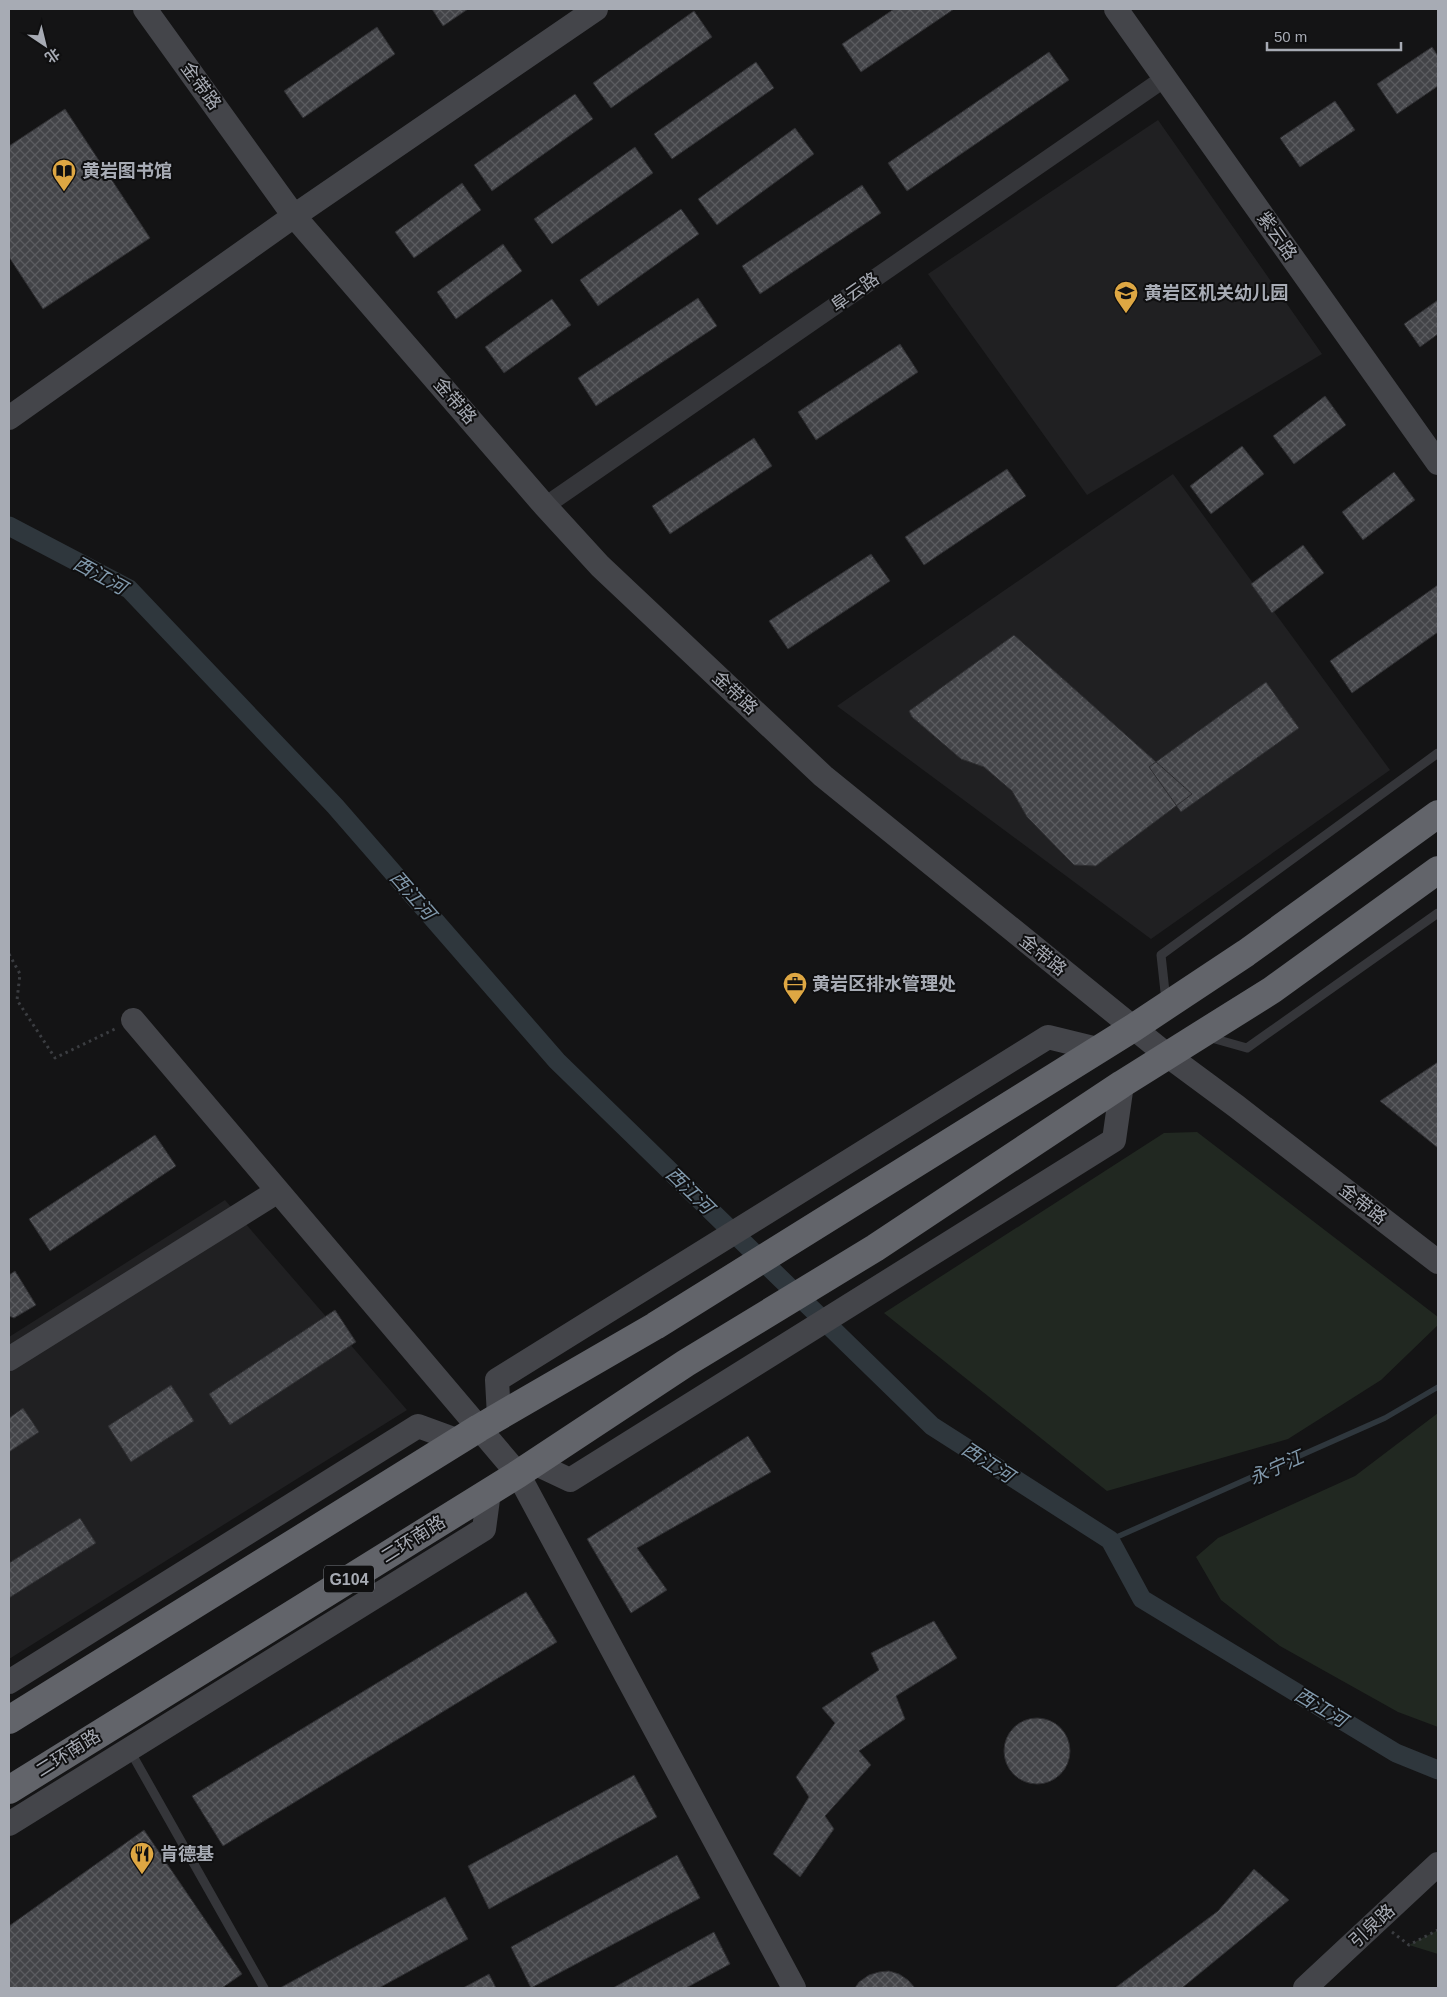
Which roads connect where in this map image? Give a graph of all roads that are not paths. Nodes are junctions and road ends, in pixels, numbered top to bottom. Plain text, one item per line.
1 (145, 9) edge
2 (596, 9) edge
3 (1116, 9) edge
4 (1165, 78) junction
5 (294, 216) junction
6 (9, 417) edge
7 (1438, 463) edge
8 (545, 506) junction
9 (1438, 753) edge
10 (1438, 814) edge
11 (1438, 870) edge
12 (1438, 913) edge
13 (1166, 1006) junction
14 (133, 1020) road end
15 (1133, 1028) junction
16 (1200, 1034) junction
17 (1097, 1049) junction
18 (1167, 1055) junction
19 (1122, 1084) junction
20 (278, 1190) junction
21 (1438, 1262) edge
22 (9, 1359) edge
23 (479, 1428) junction
24 (526, 1468) junction
25 (489, 1492) junction
26 (9, 1682) edge
27 (9, 1720) edge
28 (129, 1749) junction
29 (9, 1790) edge
30 (9, 1824) edge
31 (1438, 1864) edge
32 (264, 1988) edge
33 (794, 1988) edge
34 (1305, 1988) edge

1 - 5 street, 金带路
2 - 5 street
3 - 4 street, 紫云路
4 - 7 street, 紫云路
4 - 8 street, 阜云路
5 - 6 street
5 - 8 street, 金带路
8 - 15 street, 金带路
9 - 13 lane
10 - 13 highway
11 - 16 highway, 二环南路
12 - 16 lane
13 - 15 highway
14 - 20 street
15 - 17 highway
15 - 18 street, 金带路
16 - 18 highway, 二环南路
17 - 23 highway
17 - 23 street
18 - 19 highway, 二环南路
18 - 21 street, 金带路
19 - 24 highway, 二环南路 / G104
19 - 24 street
20 - 22 street
20 - 23 street
23 - 24 street
23 - 26 street
23 - 27 highway
24 - 25 highway, 二环南路 / G104
24 - 33 street
25 - 28 street
25 - 29 highway, 二环南路 / G104
28 - 30 street
28 - 32 lane
31 - 34 street, 引泉路

